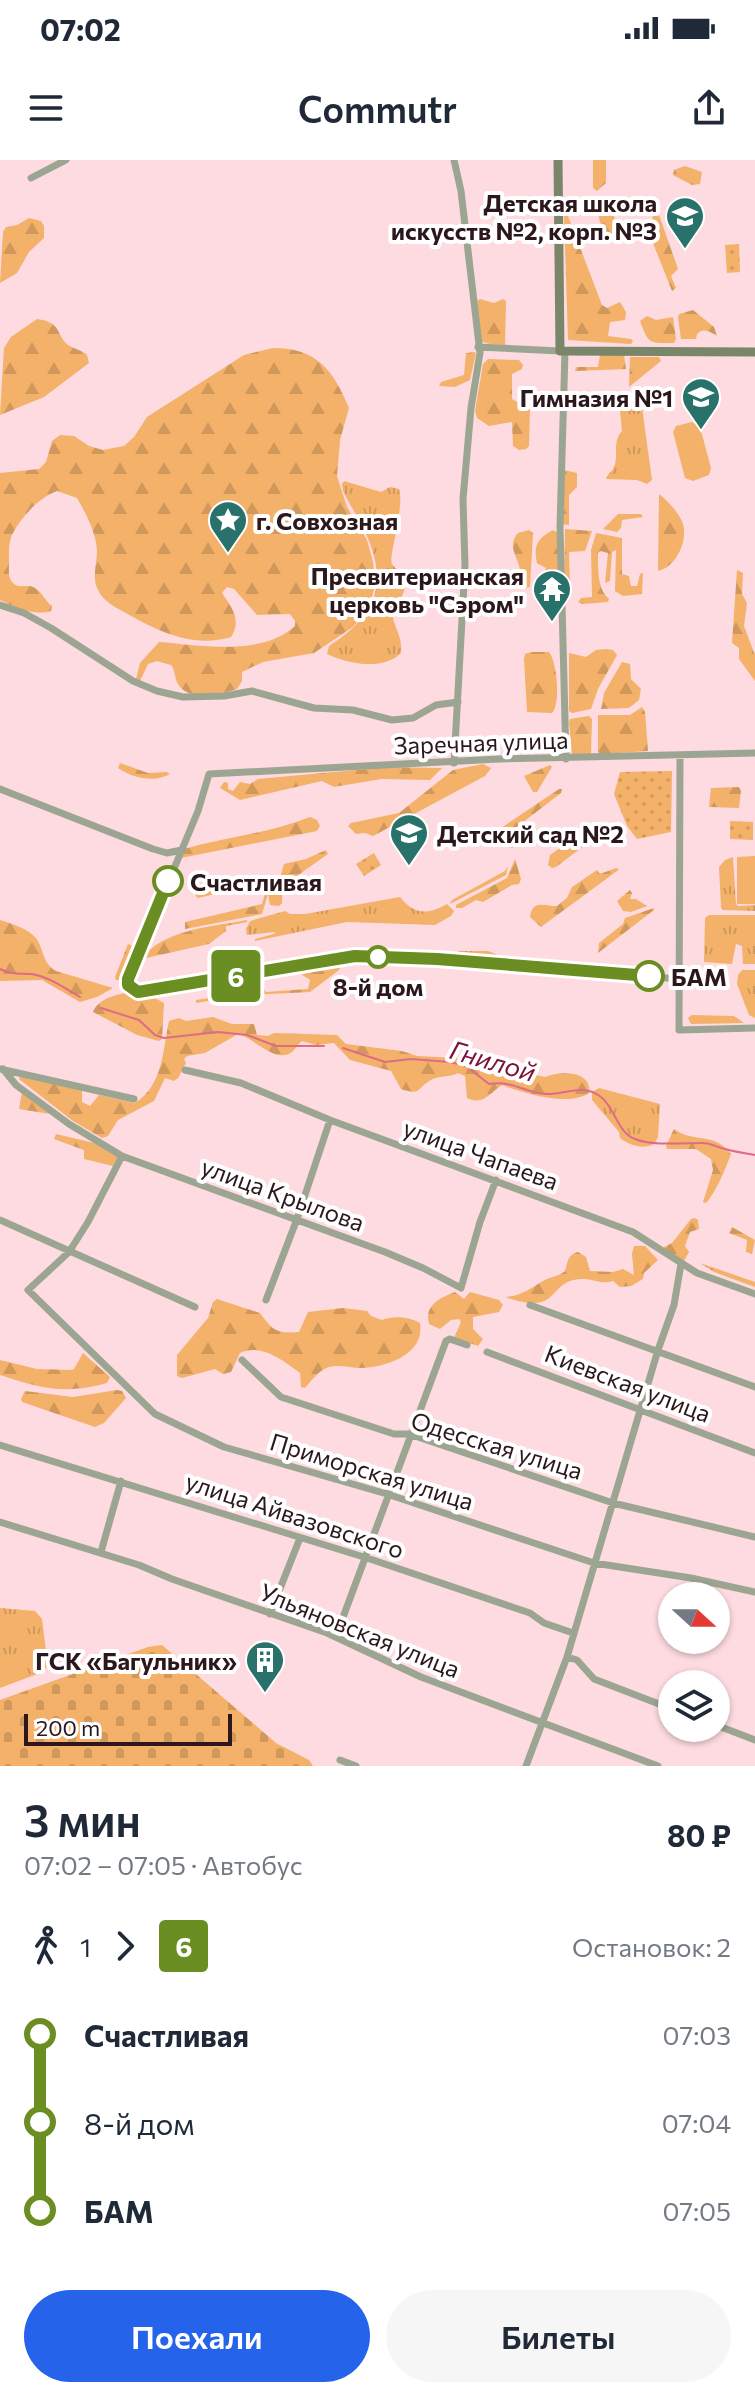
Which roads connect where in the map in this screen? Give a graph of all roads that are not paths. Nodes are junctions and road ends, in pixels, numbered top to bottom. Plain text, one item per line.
1 (66, 160) edge
2 (454, 160) edge
3 (558, 160) edge
4 (31, 178) dead end
5 (478, 347) junction
6 (563, 351) junction
7 (755, 352) edge
8 (0, 605) edge
9 (458, 702) junction
10 (755, 753) edge
11 (680, 756) junction
12 (566, 759) junction
13 (454, 763) junction
14 (0, 789) edge
15 (182, 850) junction
16 (678, 979) junction
17 (755, 1028) edge
18 (1, 1069) edge
19 (185, 1070) dead end
20 (134, 1099) dead end
21 (330, 1120) junction
22 (122, 1156) junction
23 (496, 1180) junction
24 (297, 1219) junction
25 (0, 1220) edge
26 (69, 1252) junction
27 (681, 1264) junction
28 (755, 1294) edge
29 (266, 1300) dead end
30 (530, 1305) dead end
31 (195, 1307) dead end
32 (467, 1345) dead end
33 (658, 1350) junction
34 (487, 1352) dead end
35 (242, 1360) dead end
36 (755, 1387) edge
37 (641, 1408) junction
38 (409, 1434) junction
39 (0, 1445) edge
40 (755, 1453) edge
41 (121, 1481) junction
42 (387, 1494) junction
43 (613, 1503) junction
44 (0, 1522) edge
45 (755, 1537) edge
46 (300, 1538) junction
47 (101, 1552) junction
48 (367, 1558) junction
49 (594, 1563) junction
50 (755, 1592) edge
51 (270, 1614) junction
52 (573, 1633) junction
53 (336, 1636) junction
54 (567, 1657) junction
55 (658, 1704) edge
56 (543, 1723) junction
57 (730, 1730) edge
58 (755, 1740) edge
59 (340, 1760) dead end
60 (356, 1766) edge
61 (526, 1766) edge
62 (658, 1766) edge

1 - 4 street
2 - 5 street
3 - 6 street
5 - 6 street
5 - 9 street
6 - 7 street
6 - 12 street
8 - 9 street
9 - 13 street
10 - 11 street, Заречная улица
11 - 12 street, Заречная улица
11 - 16 street
12 - 13 street, Заречная улица
13 - 15 street, Заречная улица
14 - 15 street
15 - 16 street
16 - 17 street
18 - 20 street
18 - 22 street, улица Крылова
19 - 21 street, улица Чапаева
21 - 23 street, улица Чапаева
21 - 24 street
22 - 24 street, улица Крылова
22 - 26 street
23 - 24 street, улица Крылова
23 - 27 street, улица Чапаева
24 - 29 street
25 - 26 street
26 - 31 street
26 - 42 street, Приморская улица
27 - 28 street, улица Чапаева
27 - 33 street
30 - 33 street
32 - 38 street
33 - 36 street
33 - 37 street
34 - 37 street, Киевская улица
35 - 38 street, Одесская улица
37 - 40 street, Киевская улица
37 - 43 street
38 - 42 street
38 - 43 street, Одесская улица
39 - 41 street, улица Айвазовского
41 - 46 street, улица Айвазовского
41 - 47 street
42 - 48 street
42 - 49 street, Приморская улица
43 - 45 street, Одесская улица
43 - 49 street
44 - 47 street, Ульяновская улица
46 - 48 street, улица Айвазовского
46 - 51 street
47 - 51 street, Ульяновская улица
48 - 52 street, улица Айвазовского
48 - 53 street
49 - 50 street, Приморская улица
49 - 52 street
51 - 53 street, Ульяновская улица
52 - 54 street
53 - 56 street, Ульяновская улица
54 - 55 street
54 - 56 street
56 - 61 street
56 - 62 street, Ульяновская улица
57 - 58 street
59 - 60 street

